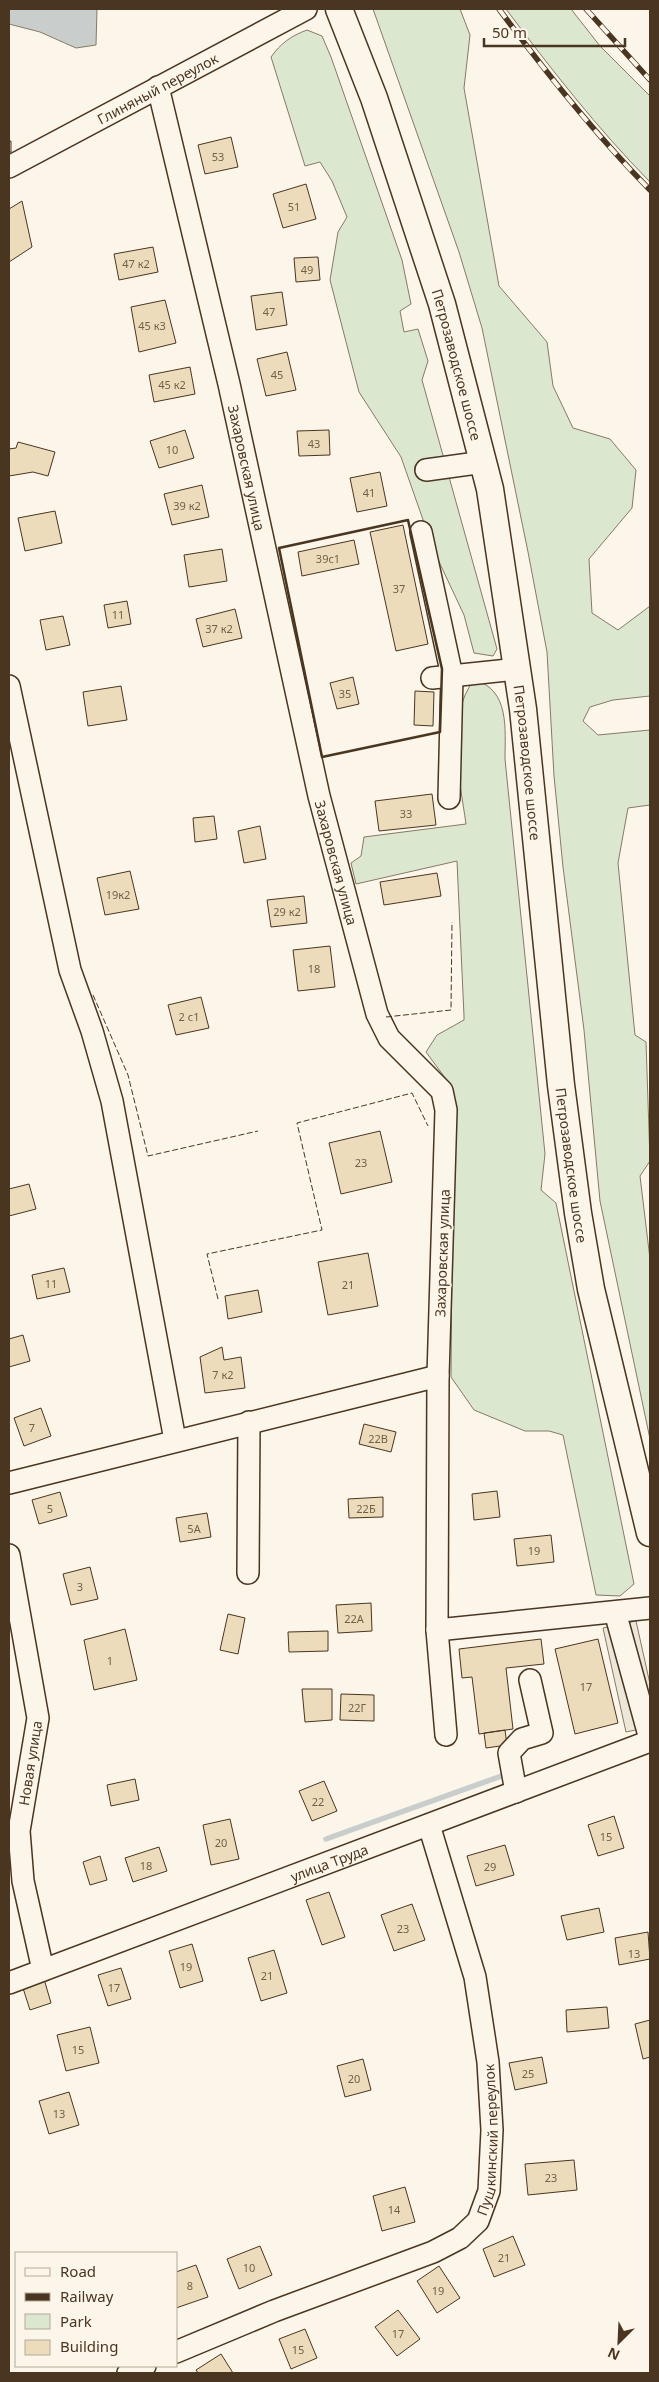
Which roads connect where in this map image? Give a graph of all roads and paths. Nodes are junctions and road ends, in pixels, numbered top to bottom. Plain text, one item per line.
1 (306, 9) edge
2 (339, 9) edge
3 (158, 87) junction
4 (9, 167) edge
5 (484, 462) junction
6 (426, 470) dead end
7 (421, 532) dead end
8 (517, 669) junction
9 (442, 677) junction
10 (9, 686) edge
11 (449, 798) dead end
12 (438, 1376) junction
13 (249, 1422) junction
14 (175, 1440) junction
15 (9, 1483) edge
16 (650, 1533) edge
17 (9, 1555) edge
18 (248, 1574) dead end
19 (650, 1608) edge
20 (616, 1612) junction
21 (437, 1630) junction
22 (530, 1680) dead end
23 (446, 1736) dead end
24 (650, 1740) edge
25 (516, 1792) junction
26 (429, 1825) junction
27 (43, 1970) junction
28 (9, 1983) edge
29 (178, 2351) edge
30 (143, 2367) edge
31 (128, 2373) edge

1 - 3 street, Глиняный переулок
2 - 5 main road, Петрозаводское шоссе
3 - 4 street, Глиняный переулок
3 - 12 street, Захаровская улица
5 - 6 street
5 - 8 main road, Петрозаводское шоссе
7 - 9 street
8 - 9 street
8 - 16 main road, Петрозаводское шоссе
9 - 11 street
10 - 14 street
12 - 13 street
12 - 21 street, Захаровская улица
13 - 14 street
13 - 18 street
14 - 15 street
17 - 27 street, Новая улица
19 - 20 street
20 - 21 street
20 - 24 street
21 - 23 street, Захаровская улица
22 - 25 street
24 - 25 street, улица Труда
25 - 26 street, улица Труда
26 - 27 street, улица Труда
26 - 29 street, Пушкинский переулок
27 - 28 street, улица Труда
30 - 31 street

